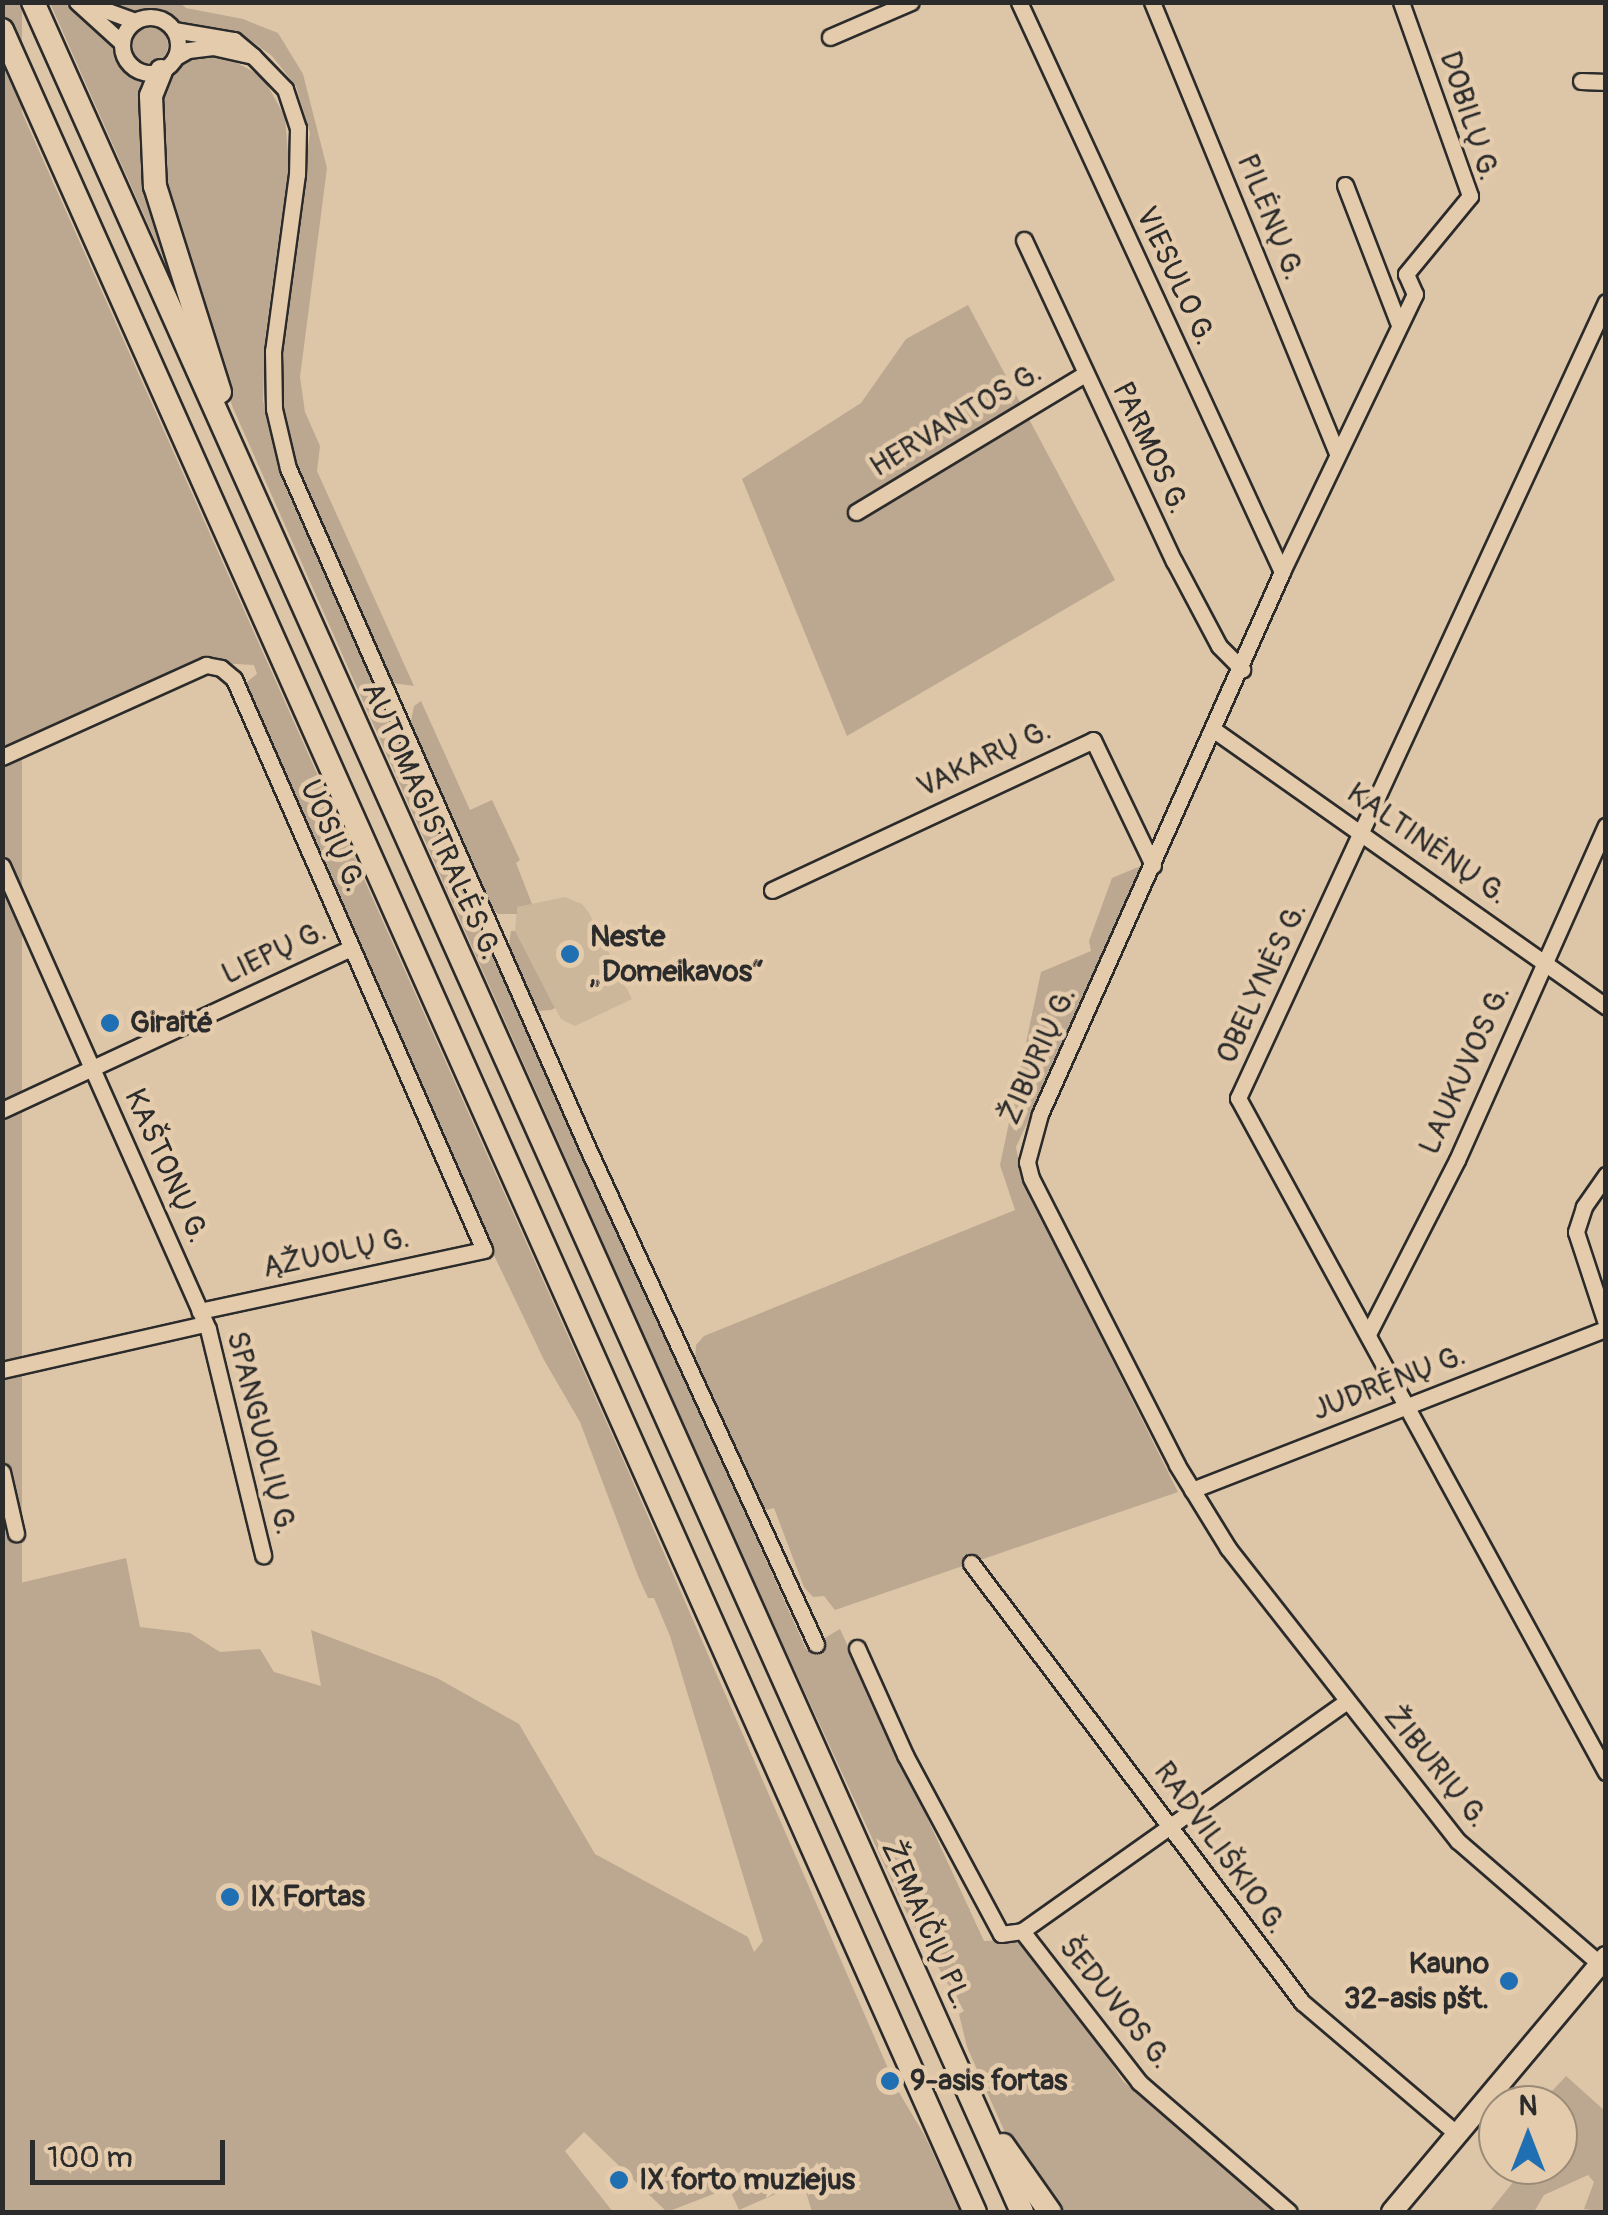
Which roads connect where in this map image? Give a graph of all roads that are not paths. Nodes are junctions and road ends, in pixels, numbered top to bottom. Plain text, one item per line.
1 (33, 2) edge
2 (80, 2) edge
3 (911, 2) edge
4 (1020, 2) edge
5 (1152, 2) edge
6 (1401, 2) edge
7 (135, 22) junction
8 (2, 30) edge
9 (174, 30) junction
10 (830, 37) dead end
11 (122, 43) junction
12 (253, 56) junction
13 (169, 64) junction
14 (1580, 81) dead end
15 (1606, 82) edge
16 (1345, 185) dead end
17 (1435, 237) joint
18 (1024, 240) dead end
19 (1606, 302) edge
20 (1398, 322) junction
21 (1085, 374) junction
22 (1337, 453) junction
23 (856, 512) dead end
24 (1282, 572) junction
25 (1242, 669) junction
26 (1214, 730) junction
27 (370, 756) junction
28 (2, 757) edge
29 (1606, 826) edge
30 (1362, 832) junction
31 (1153, 865) junction
32 (2, 866) edge
33 (772, 890) dead end
34 (351, 948) junction
35 (1542, 960) junction
36 (1606, 1006) edge
37 (93, 1066) junction
38 (2, 1110) edge
39 (1606, 1174) edge
40 (484, 1250) joint
41 (202, 1317) junction
42 (1606, 1326) edge
43 (1369, 1332) junction
44 (2, 1370) edge
45 (1407, 1406) junction
46 (2, 1472) edge
47 (1192, 1490) junction
48 (16, 1533) dead end
49 (264, 1555) dead end
50 (971, 1562) dead end
51 (816, 1644) dead end
52 (857, 1648) dead end
53 (776, 1662) joint
54 (1347, 1701) junction
55 (1606, 1772) edge
56 (1171, 1826) junction
57 (1022, 1931) junction
58 (1603, 1963) edge
59 (971, 2099) junction
60 (1457, 2134) junction
61 (975, 2212) edge
62 (1022, 2212) edge
63 (1050, 2212) edge
64 (1290, 2212) edge
65 (1392, 2212) edge

1 - 27 highway, AUTOMAGISTRALĖS G.
2 - 7 street
2 - 11 street
3 - 10 street
4 - 24 street, VIESULO G.
5 - 22 street, PILĖNŲ G.
6 - 17 street, DOBILŲ G.
7 - 9 street
7 - 11 street
8 - 61 highway
9 - 12 street
9 - 13 street
11 - 13 street
12 - 13 street
12 - 51 street
13 - 27 highway
14 - 15 street
16 - 20 street
17 - 20 street, ŽIBURIŲ G.
18 - 21 street, PARMOS G.
19 - 30 street, OBELYNĖS G.
20 - 22 street, ŽIBURIŲ G.
21 - 23 street, HERVANTOS G.
21 - 25 street, PARMOS G.
22 - 24 street, ŽIBURIŲ G.
24 - 25 street, ŽIBURIŲ G.
25 - 26 street, ŽIBURIŲ G.
26 - 30 street, KALTINĖNŲ G.
26 - 31 street, ŽIBURIŲ G.
27 - 53 highway, AUTOMAGISTRALĖS G.
28 - 34 street, UOSIŲ G.
29 - 35 street, LAUKUVOS G.
30 - 35 street, KALTINĖNŲ G.
30 - 43 street, OBELYNĖS G.
31 - 33 street, VAKARŲ G.
31 - 47 street, ŽIBURIŲ G.
32 - 37 street, KAŠTONŲ G.
34 - 37 street, LIEPŲ G.
34 - 40 street, UOSIŲ G.
35 - 36 street, KALTINĖNŲ G.
35 - 43 street, LAUKUVOS G.
37 - 38 street, LIEPŲ G.
37 - 41 street, KAŠTONŲ G.
39 - 42 street
40 - 41 street, ĄŽUOLŲ G.
41 - 44 street, ĄŽUOLŲ G.
41 - 49 street, SPANGUOLIŲ G.
42 - 45 street, JUDRĖNŲ G.
43 - 45 street, OBELYNĖS G.
45 - 47 street, JUDRĖNŲ G.
45 - 55 street, OBELYNĖS G.
46 - 48 street
47 - 54 street, ŽIBURIŲ G.
50 - 56 street, RADVILIŠKIO G.
52 - 57 street, ŠEDUVOS G.
53 - 59 highway, ŽEMAIČIŲ PL.
54 - 56 street
54 - 58 street, ŽIBURIŲ G.
56 - 57 street
56 - 60 street, RADVILIŠKIO G.
57 - 64 street, ŠEDUVOS G.
58 - 60 main road
59 - 62 highway, ŽEMAIČIŲ PL.
59 - 63 highway
60 - 65 main road

